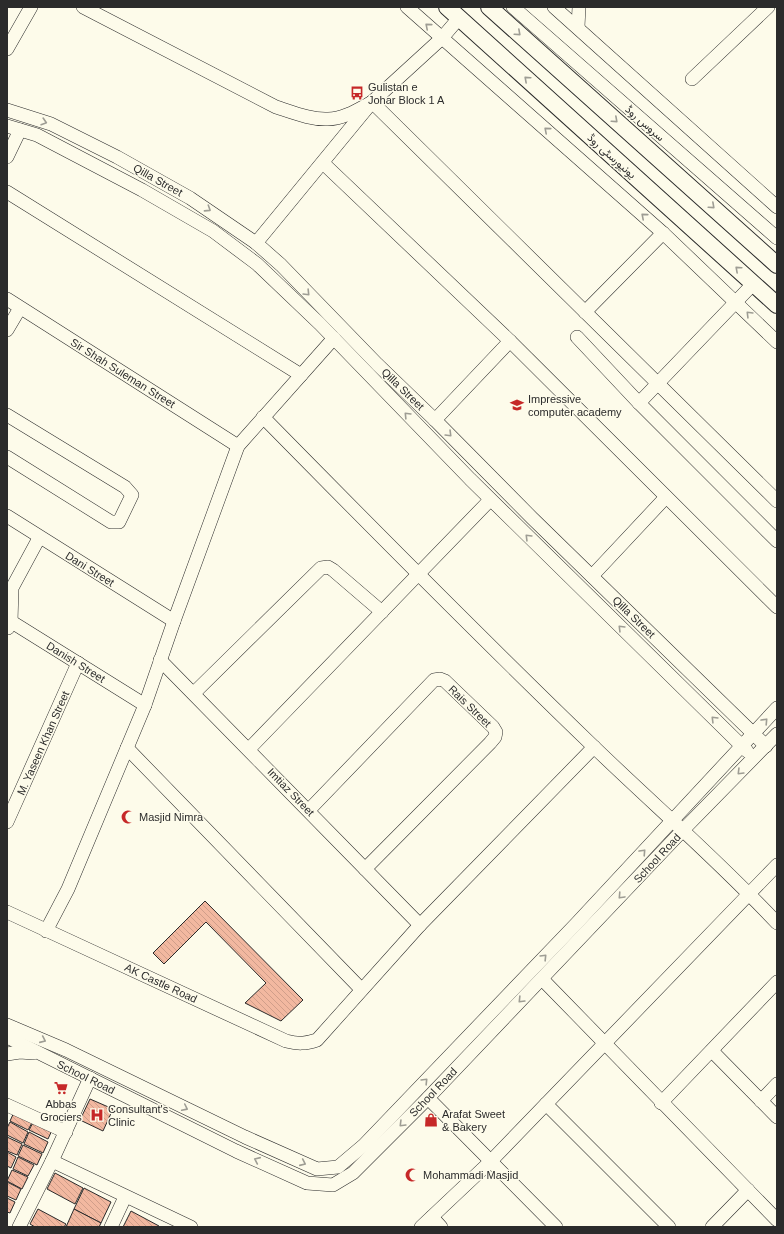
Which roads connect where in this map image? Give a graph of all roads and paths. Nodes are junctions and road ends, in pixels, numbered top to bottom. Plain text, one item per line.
1 (31, 7) edge
2 (83, 7) edge
3 (407, 7) edge
4 (447, 7) edge
5 (513, 7) edge
6 (554, 7) edge
7 (579, 7) edge
8 (768, 7) edge
9 (494, 9) edge
10 (459, 18) junction
11 (578, 27) junction
12 (442, 38) junction
13 (7, 49) edge
14 (692, 79) dead end
15 (372, 102) junction
16 (7, 110) edge
17 (7, 126) edge
18 (20, 130) junction
19 (7, 157) edge
20 (323, 163) junction
21 (7, 192) edge
22 (190, 198) junction
23 (777, 207) edge
24 (182, 213) junction
25 (663, 233) junction
26 (777, 238) edge
27 (256, 243) junction
28 (777, 265) edge
29 (754, 284) junction
30 (7, 299) edge
31 (736, 302) junction
32 (777, 305) edge
33 (20, 308) junction
34 (585, 312) junction
35 (7, 330) edge
36 (577, 337) dead end
37 (334, 338) junction
38 (510, 342) junction
39 (777, 342) edge
40 (301, 375) junction
41 (657, 384) junction
42 (639, 403) junction
43 (7, 415) edge
44 (263, 417) junction
45 (435, 420) junction
46 (238, 446) junction
47 (7, 457) edge
48 (666, 497) junction
49 (490, 500) junction
50 (777, 500) edge
51 (7, 516) edge
52 (39, 538) junction
53 (777, 541) edge
54 (418, 574) junction
55 (592, 576) junction
56 (777, 607) edge
57 (382, 612) junction
58 (174, 621) junction
59 (8, 623) edge
60 (160, 660) junction
61 (78, 663) junction
62 (194, 693) junction
63 (145, 704) junction
64 (777, 708) edge
65 (753, 733) junction
66 (777, 734) edge
67 (742, 746) junction
68 (766, 746) junction
69 (594, 747) junction
70 (127, 748) junction
71 (248, 749) junction
72 (754, 757) junction
73 (309, 810) junction
74 (672, 820) junction
75 (7, 822) edge
76 (683, 830) junction
77 (777, 865) edge
78 (365, 869) junction
79 (749, 894) junction
80 (7, 912) edge
81 (777, 923) edge
82 (420, 925) junction
83 (46, 931) junction
84 (542, 979) junction
85 (777, 982) edge
86 (361, 989) junction
87 (7, 1025) edge
88 (7, 1037) edge
89 (606, 1043) junction
90 (66, 1050) junction
91 (712, 1051) junction
92 (7, 1054) edge
93 (39, 1054) junction
94 (59, 1064) junction
95 (90, 1078) junction
96 (777, 1084) edge
97 (428, 1098) junction
98 (761, 1101) junction
99 (660, 1103) junction
100 (546, 1104) junction
101 (8, 1109) edge
102 (777, 1117) edge
103 (66, 1132) junction
104 (380, 1137) junction
105 (52, 1161) junction
106 (491, 1161) junction
107 (748, 1190) junction
108 (125, 1197) junction
109 (432, 1218) junction
110 (777, 1220) edge
111 (19, 1227) edge
112 (111, 1227) edge
113 (191, 1227) edge
114 (422, 1227) edge
115 (441, 1227) edge
116 (556, 1227) edge
117 (669, 1227) edge
118 (712, 1227) edge

1 - 13 street
2 - 15 street
12 -> 3 street
4 - 10 main road, یونیورسٹی روڈ
5 - 26 street, سروس روڈ
6 - 11 street
7 - 11 street
8 - 14 street
9 -> 28 main road
10 - 12 street
29 -> 10 main road, یونیورسٹی روڈ
11 - 23 street
12 - 15 street
25 -> 12 street
15 - 20 street
15 - 34 street
16 -> 22 street, Qilla Street
17 - 18 street, Qilla Street
18 - 19 street
18 - 24 street, Qilla Street
20 - 27 street
20 - 38 street
21 - 40 street
22 - 24 street
22 -> 27 street, Qilla Street
24 - 37 street, Qilla Street
25 - 31 street
25 - 34 street
27 -> 45 street, Qilla Street
29 - 31 street
29 - 32 main road, یونیورسٹی روڈ
30 - 33 street, Sir Shah Suleman Street
39 -> 31 street
31 - 41 street
33 - 35 street
33 - 46 street, Sir Shah Suleman Street
34 - 41 street
36 - 42 street
37 - 40 street
49 -> 37 street, Qilla Street
38 - 45 street
38 - 48 street
40 - 44 street
41 - 42 street
41 - 50 street
42 - 53 street
43 - 47 street
44 - 46 street
44 - 54 street
45 -> 55 street, Qilla Street
46 - 58 street
48 - 55 street
48 - 56 street
49 - 54 street
67 -> 49 street, Qilla Street
51 - 52 street, Dani Street
52 - 58 street, Dani Street
52 - 59 street
54 - 57 street
54 - 69 street
55 - 65 street, Qilla Street
57 - 62 street
57 - 71 street
58 - 60 street
59 - 61 street, Danish Street
60 - 62 street, Imtiaz Street
60 - 63 street
61 - 63 street, Danish Street
61 - 75 street, M. Yaseen Khan Street
62 - 71 street, Imtiaz Street
63 - 70 street
65 -> 64 street, School Road
65 - 67 street, School Road
65 - 68 street, Qilla Street
66 - 68 street, School Road
67 - 72 street, Qilla Street
67 - 74 street, School Road
68 - 72 street, School Road
69 - 74 street
69 - 82 street
70 - 83 street
70 - 86 street
71 - 73 street, Imtiaz Street
72 -> 76 street, School Road
73 - 78 street, Imtiaz Street
73 - 78 street, Rais Street
74 - 76 street
104 -> 74 street, School Road
76 - 79 street
76 -> 84 street, School Road
77 - 79 street
78 - 82 street, Imtiaz Street
79 - 81 street
79 - 89 street
80 - 83 street, AK Castle Road
82 - 86 street
83 - 86 street, AK Castle Road
84 - 89 street
84 -> 97 street, School Road
85 - 91 street
87 -> 90 street, School Road
88 - 93 street, School Road
89 - 99 street
89 - 100 street
90 - 94 street
90 -> 104 street, School Road
91 - 98 street
91 - 99 street
92 - 93 street
93 - 94 street, School Road
94 - 95 street, School Road
95 - 103 street
104 -> 95 street, School Road
96 - 98 street
97 -> 104 street, School Road
97 - 106 street
98 - 102 street
99 - 107 street
100 - 106 street
100 - 117 street
101 - 103 street
103 - 105 street
105 - 108 street
105 - 111 street
106 - 109 street
106 - 116 street
107 - 110 street
107 - 118 street
108 - 112 street
108 - 113 street
109 - 114 street
109 - 115 street

